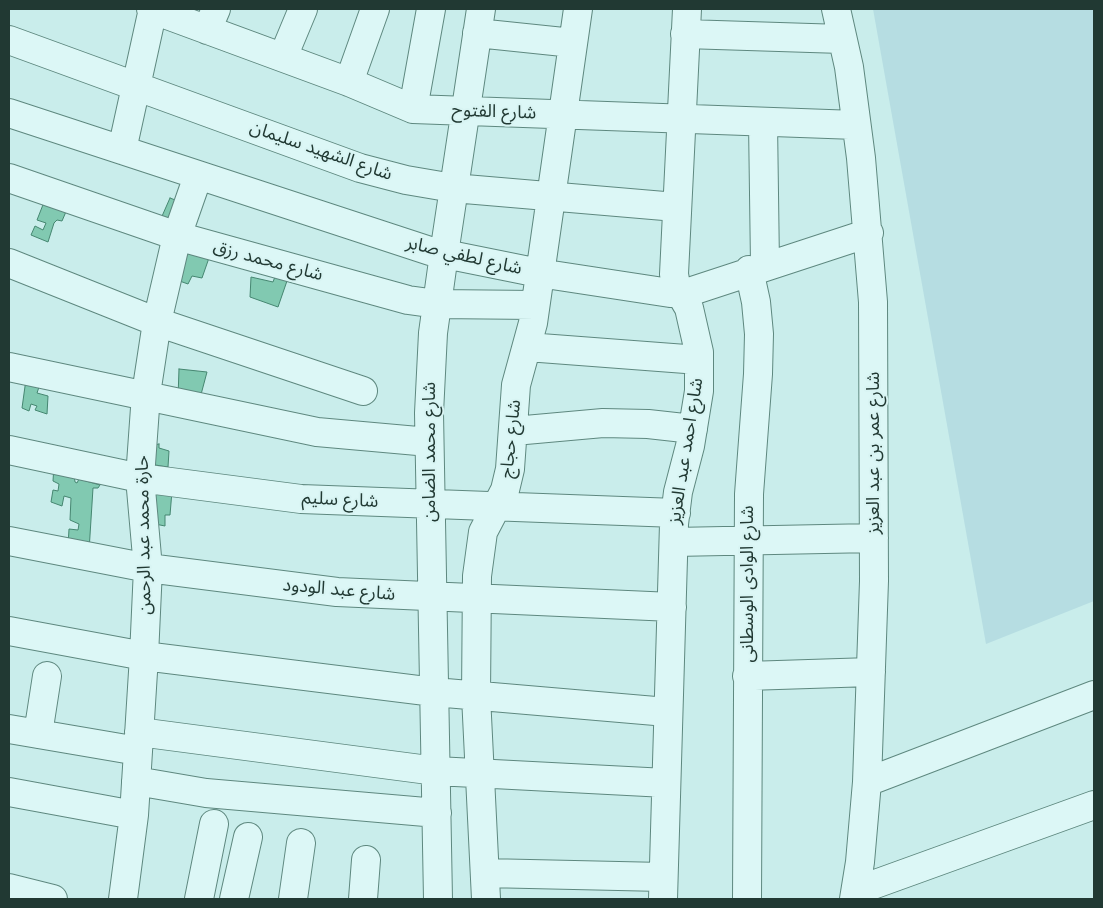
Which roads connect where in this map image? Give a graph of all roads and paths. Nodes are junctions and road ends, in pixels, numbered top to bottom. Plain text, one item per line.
1 (152, 9) edge
2 (302, 9) edge
3 (375, 9) edge
4 (431, 9) edge
5 (578, 9) edge
6 (836, 9) edge
7 (211, 19) edge
8 (479, 21) edge
9 (686, 21) edge
10 (842, 39) junction
11 (9, 40) edge
12 (572, 43) junction
13 (283, 58) junction
14 (349, 82) junction
15 (137, 86) junction
16 (413, 109) junction
17 (464, 111) junction
18 (9, 113) edge
19 (561, 114) junction
20 (681, 118) junction
21 (763, 122) junction
22 (856, 125) junction
23 (122, 150) junction
24 (198, 176) junction
25 (9, 178) edge
26 (453, 188) junction
27 (550, 196) junction
28 (676, 207) junction
29 (869, 232) junction
30 (177, 236) junction
31 (444, 254) junction
32 (9, 263) edge
33 (757, 268) junction
34 (539, 273) junction
35 (679, 293) junction
36 (438, 304) junction
37 (535, 305) junction
38 (157, 322) junction
39 (526, 347) junction
40 (699, 360) junction
41 (9, 367) edge
42 (363, 391) dead end
43 (146, 394) junction
44 (693, 429) junction
45 (514, 432) junction
46 (429, 442) junction
47 (9, 450) edge
48 (140, 478) junction
49 (429, 505) junction
50 (496, 506) junction
51 (676, 513) junction
52 (874, 538) junction
53 (9, 541) edge
54 (748, 541) junction
55 (674, 542) junction
56 (148, 568) junction
57 (431, 597) junction
58 (476, 599) junction
59 (672, 607) junction
60 (9, 631) edge
61 (144, 656) junction
62 (871, 672) junction
63 (46, 676) dead end
64 (748, 676) junction
65 (434, 692) junction
66 (1094, 695) edge
67 (476, 696) junction
68 (667, 712) junction
69 (9, 729) edge
70 (38, 734) junction
71 (138, 742) junction
72 (436, 770) junction
73 (479, 773) junction
74 (136, 781) junction
75 (867, 782) junction
76 (666, 784) junction
77 (9, 792) edge
78 (1094, 805) edge
79 (437, 813) junction
80 (134, 814) junction
81 (214, 824) dead end
82 (248, 837) dead end
83 (300, 843) dead end
84 (366, 860) dead end
85 (486, 886) edge
86 (9, 888) edge
87 (663, 888) edge
88 (855, 895) edge
89 (53, 899) edge
90 (123, 899) edge
91 (199, 899) edge
92 (234, 899) edge
93 (293, 899) edge
94 (363, 899) edge
95 (438, 899) edge
96 (747, 899) edge

1 - 7 street, شارع الفتوح
1 - 15 street
2 - 13 street
3 - 14 street
4 - 16 street
5 - 12 street, شارع حجاج
6 - 10 street, شارع عمر بن عبد العزيز
7 - 13 street, شارع الفتوح
8 - 12 street
8 - 17 street, شارع محمد الضامن
9 - 10 street
9 - 20 street, شارع احمد عبد العزيز
10 - 22 street, شارع عمر بن عبد العزيز
11 - 15 street, شارع الشهيد سليمان
12 - 19 street, شارع حجاج
13 - 14 street, شارع الفتوح
14 - 16 street, شارع الفتوح
15 - 23 street
15 - 26 street, شارع الشهيد سليمان
16 - 17 street, شارع الفتوح
17 - 19 street, شارع الفتوح
17 - 26 street, شارع محمد الضامن
18 - 23 street, شارع لطفي صابر
19 - 20 street, شارع الفتوح
19 - 27 street, شارع حجاج
20 - 21 street, شارع الفتوح
20 - 28 street, شارع احمد عبد العزيز
21 - 22 street, شارع الفتوح
21 - 33 street, شارع الوادى الوسطانى
22 - 29 street, شارع عمر بن عبد العزيز
23 - 24 street, شارع لطفي صابر
24 - 30 street, حارة محمد عبد الرحمن
24 - 31 street, شارع لطفي صابر
25 - 30 street, شارع محمد رزق
26 - 27 street, شارع الشهيد سليمان
26 - 31 street, شارع محمد الضامن
27 - 28 street, شارع الشهيد سليمان
27 - 34 street, شارع حجاج
28 - 35 street, شارع احمد عبد العزيز
29 - 33 street, شارع لطفي صابر
29 - 52 street, شارع عمر بن عبد العزيز
30 - 36 street, شارع محمد رزق
30 - 38 street, حارة محمد عبد الرحمن
31 - 34 street, شارع لطفي صابر
31 - 36 street, شارع محمد الضامن
32 - 38 street
33 - 35 street, شارع لطفي صابر
33 - 54 street, شارع الوادى الوسطانى
34 - 35 street, شارع لطفي صابر
34 - 37 street, شارع حجاج
35 - 40 street, شارع احمد عبد العزيز
36 - 37 street, شارع محمد رزق
36 - 46 street, شارع محمد الضامن
37 - 39 street, شارع حجاج
38 - 42 street
38 - 43 street, حارة محمد عبد الرحمن
39 - 40 street
39 - 45 street, شارع حجاج
40 - 44 street, شارع احمد عبد العزيز
41 - 43 street
43 - 46 street
43 - 48 street, حارة محمد عبد الرحمن
44 - 45 street
44 - 51 street, شارع احمد عبد العزيز
45 - 50 street, شارع حجاج
46 - 49 street, شارع محمد الضامن
47 - 48 street, شارع سليم
48 - 49 street, شارع سليم
48 - 56 street, حارة محمد عبد الرحمن
49 - 50 street, شارع سليم
49 - 57 street, شارع محمد الضامن
50 - 51 street, شارع سليم
50 - 58 street, شارع حجاج
51 - 55 street, شارع احمد عبد العزيز
52 - 54 street
52 - 62 street, شارع عمر بن عبد العزيز
53 - 56 street, شارع عبد الودود
54 - 55 street
54 - 64 street, شارع الوادى الوسطانى
55 - 59 street, شارع احمد عبد العزيز
56 - 57 street, شارع عبد الودود
56 - 61 street, حارة محمد عبد الرحمن
57 - 58 street, شارع عبد الودود
57 - 65 street, شارع محمد الضامن
58 - 59 street, شارع عبد الودود
58 - 67 street, شارع حجاج
59 - 68 street, شارع احمد عبد العزيز
60 - 61 street
61 - 65 street
61 - 71 street, حارة محمد عبد الرحمن
62 - 64 street
62 - 75 street, شارع عمر بن عبد العزيز
63 - 70 street
64 - 96 street, شارع الوادى الوسطانى
65 - 67 street
65 - 72 street, شارع محمد الضامن
66 - 75 street
67 - 68 street
67 - 73 street, شارع حجاج
68 - 76 street, شارع احمد عبد العزيز
69 - 70 street
70 - 71 street
71 - 72 street
71 - 74 street, حارة محمد عبد الرحمن
72 - 73 street
72 - 79 street, شارع محمد الضامن
73 - 76 street
73 - 85 street, شارع حجاج
74 - 79 street
74 - 80 street, حارة محمد عبد الرحمن
75 - 88 street, شارع عمر بن عبد العزيز
76 - 87 street, شارع احمد عبد العزيز
77 - 80 street
78 - 88 street
79 - 95 street, شارع محمد الضامن
80 - 90 street, حارة محمد عبد الرحمن
81 - 91 street
82 - 92 street
83 - 93 street
84 - 94 street
85 - 87 street
86 - 89 street

